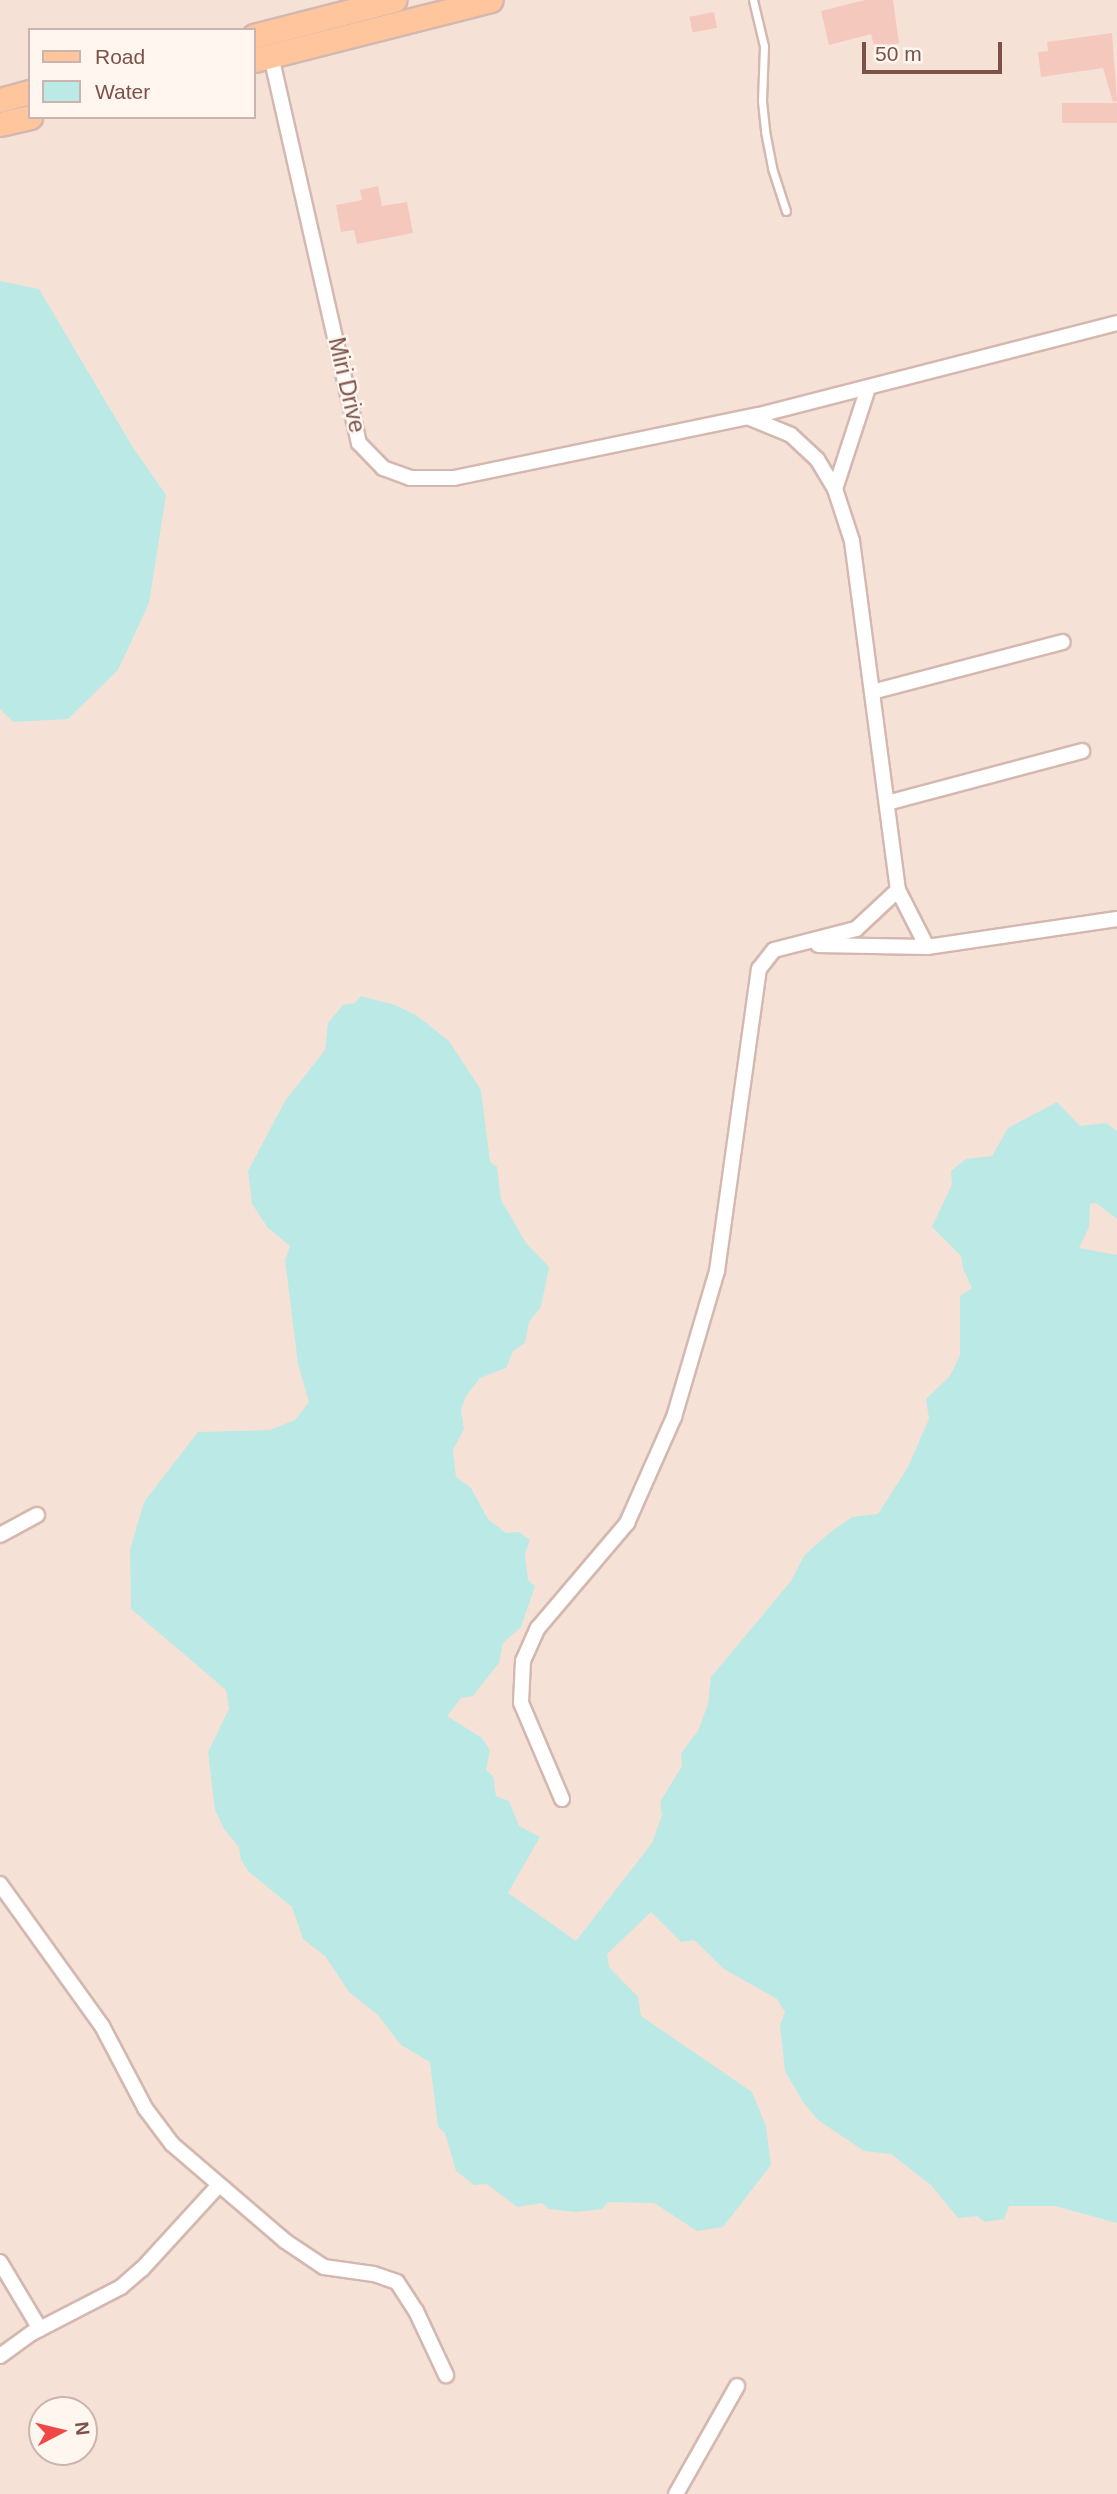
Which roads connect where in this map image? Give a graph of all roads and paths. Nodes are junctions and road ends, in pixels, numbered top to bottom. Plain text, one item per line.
1 (394, 0) edge
2 (491, 0) edge
3 (753, 0) edge
4 (256, 35) edge
5 (263, 58) edge
6 (28, 93) edge
7 (0, 100) edge
8 (28, 117) edge
9 (0, 124) edge
10 (786, 211) dead end
11 (1117, 323) edge
12 (868, 388) junction
13 (746, 417) junction
14 (835, 489) junction
15 (1063, 642) dead end
16 (872, 692) junction
17 (1082, 751) dead end
18 (887, 803) junction
19 (898, 890) junction
20 (1117, 919) edge
21 (803, 945) junction
22 (927, 947) junction
23 (37, 1515) dead end
24 (0, 1535) edge
25 (562, 1799) dead end
26 (0, 1884) edge
27 (218, 2186) junction
28 (0, 2262) edge
29 (40, 2329) junction
30 (0, 2356) edge
31 (446, 2375) dead end
32 (737, 2386) dead end
33 (676, 2494) edge

1 - 4 main road
2 - 5 main road
3 - 10 lane
5 - 13 street, Miri Drive
6 - 7 main road
8 - 9 main road
11 - 12 street, Miri Drive
12 - 13 street, Miri Drive
12 - 14 street
13 - 14 street
14 - 16 street
15 - 16 street
16 - 18 street
17 - 18 street
18 - 19 street
19 - 21 street
19 - 22 street
20 - 22 street
21 - 22 street
21 - 25 street
23 - 24 street
26 - 27 street
27 - 29 street
27 - 31 street
28 - 29 street
29 - 30 street
32 - 33 street

